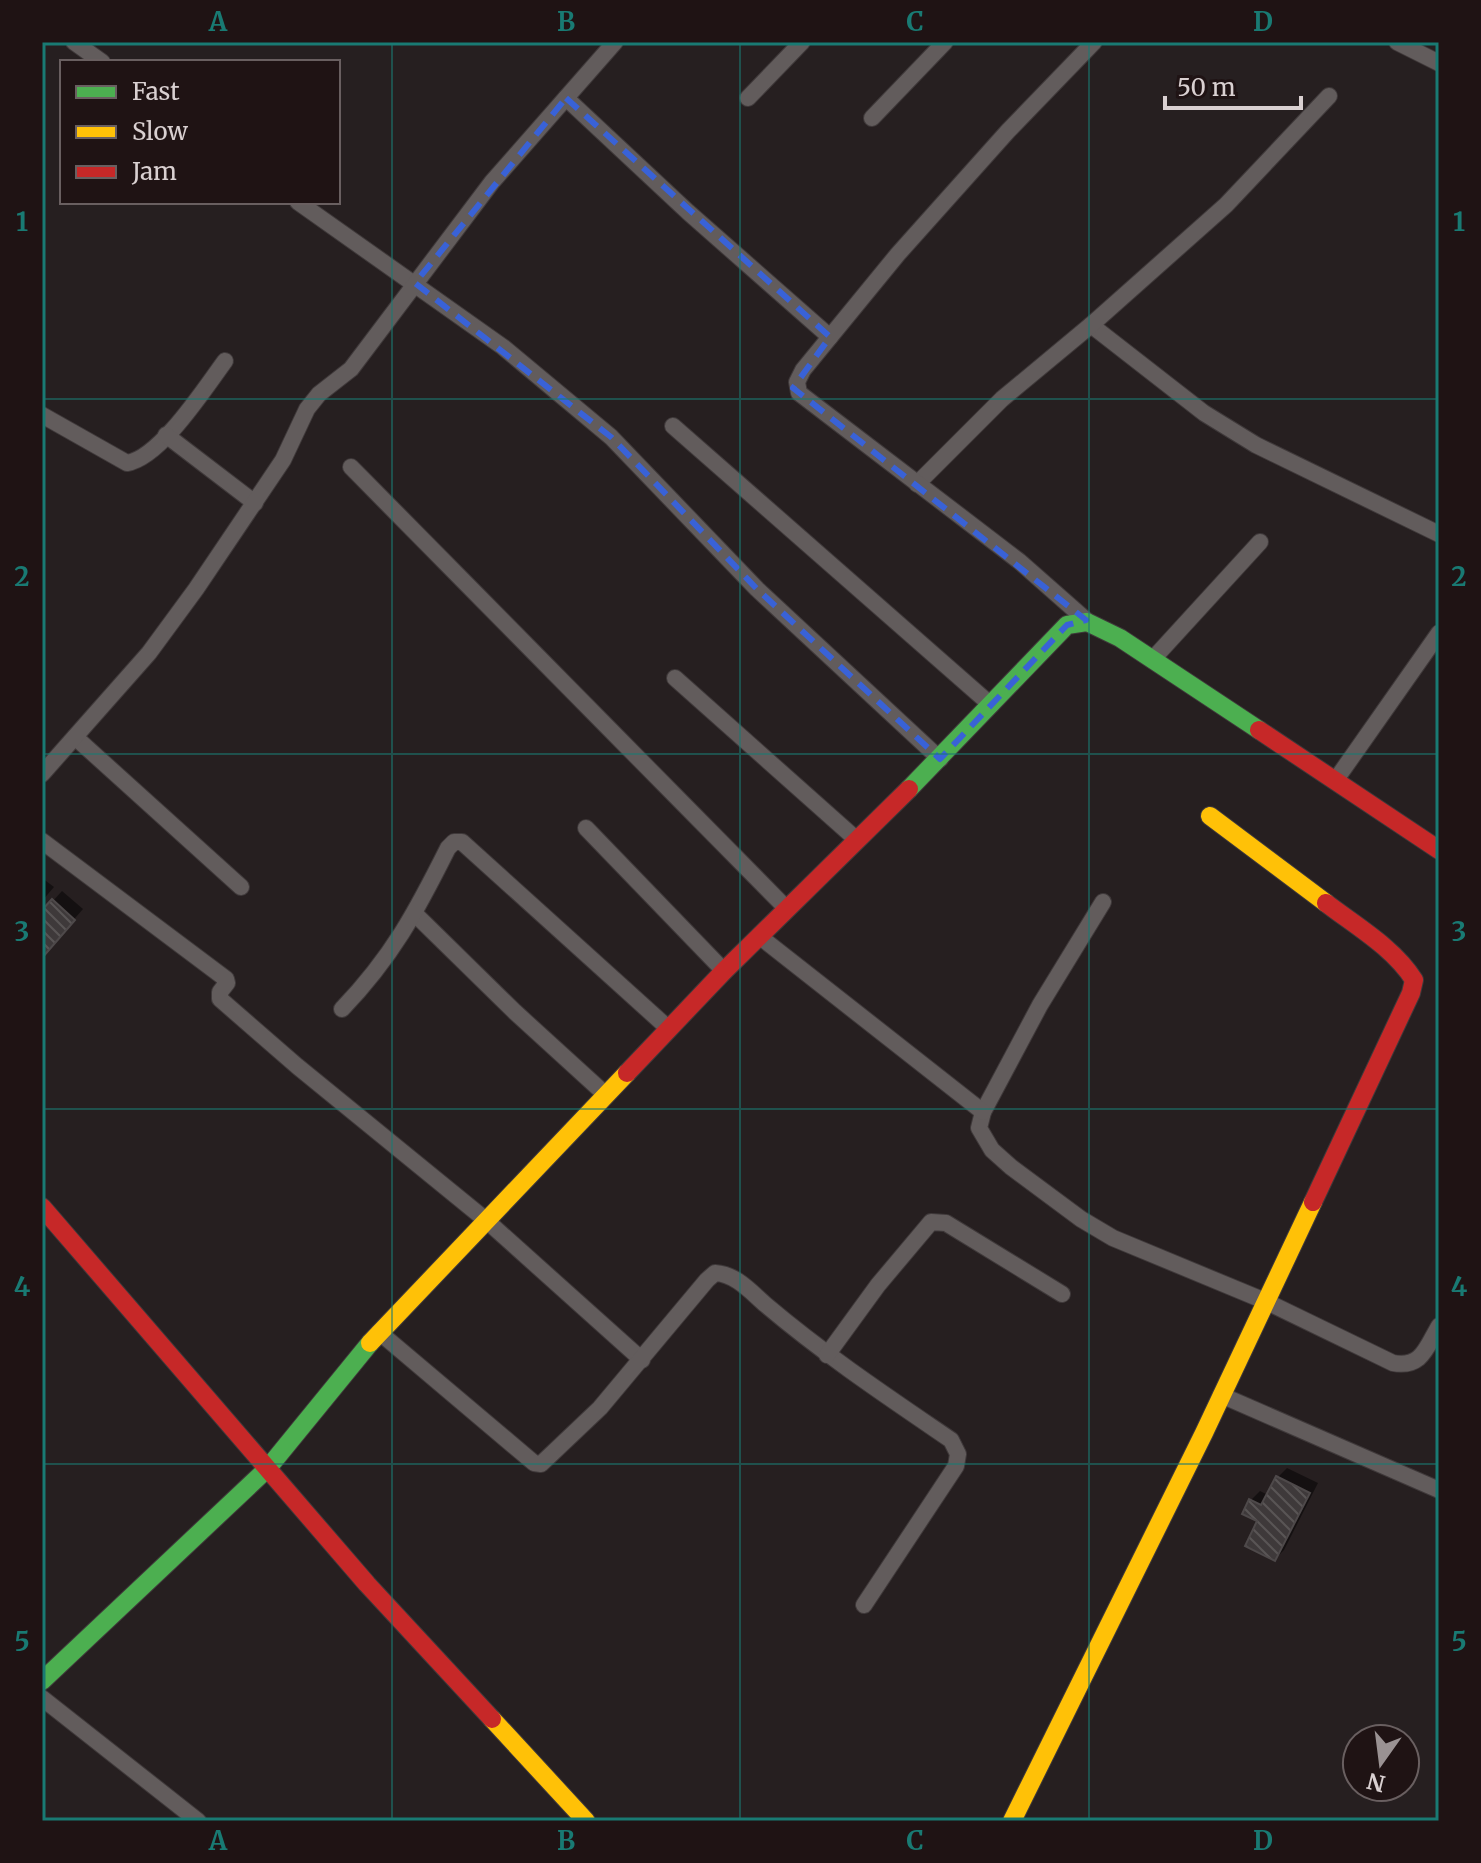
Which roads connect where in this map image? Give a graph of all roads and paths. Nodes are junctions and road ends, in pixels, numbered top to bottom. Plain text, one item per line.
1 (74, 42) edge
2 (615, 42) edge
3 (802, 42) edge
4 (945, 42) edge
5 (1094, 42) edge
6 (1397, 42) edge
7 (99, 60) edge
8 (1439, 63) edge
9 (1329, 96) dead end
10 (566, 98) junction
11 (748, 98) dead end
12 (872, 118) dead end
13 (301, 204) edge
14 (415, 283) junction
15 (1091, 325) junction
16 (830, 337) junction
17 (225, 361) dead end
18 (42, 415) edge
19 (673, 426) dead end
20 (166, 435) junction
21 (351, 467) dead end
22 (917, 484) junction
23 (255, 503) junction
24 (1439, 534) edge
25 (1260, 542) dead end
26 (1086, 620) junction
27 (1439, 633) edge
28 (1152, 660) junction
29 (675, 678) dead end
30 (991, 705) junction
31 (75, 737) junction
32 (940, 759) junction
33 (42, 774) edge
34 (1335, 781) junction
35 (1210, 816) dead end
36 (586, 828) dead end
37 (857, 840) junction
38 (42, 841) edge
39 (1439, 850) edge
40 (241, 887) dead end
41 (1103, 902) dead end
42 (787, 909) junction
43 (415, 914) junction
44 (759, 936) junction
45 (724, 971) junction
46 (342, 1009) dead end
47 (669, 1029) junction
48 (606, 1095) junction
49 (983, 1112) junction
50 (42, 1207) edge
51 (487, 1221) junction
52 (1062, 1294) dead end
53 (1265, 1301) junction
54 (1439, 1326) edge
55 (379, 1332) junction
56 (827, 1355) junction
57 (642, 1360) junction
58 (1221, 1395) junction
59 (268, 1468) junction
60 (1439, 1490) edge
61 (864, 1605) dead end
62 (42, 1681) edge
63 (42, 1698) edge
64 (198, 1821) edge
65 (586, 1821) edge
66 (1012, 1821) edge

1 - 7 street
2 - 10 street
3 - 11 street
4 - 12 street
5 - 16 street
6 - 8 street
9 - 15 street
10 - 14 street
10 - 16 street
13 - 14 street
14 - 23 street
14 - 32 street
15 - 22 street
15 - 24 street
16 - 22 street
17 - 20 street
18 - 20 street
19 - 30 street
20 - 23 street
21 - 42 street
22 - 26 street
23 - 31 street
25 - 28 street
26 - 28 street
26 - 30 street
27 - 34 street
28 - 34 street
29 - 37 street
30 - 32 street
31 - 33 street
31 - 40 street
32 - 37 street
34 - 39 street
35 - 53 street
36 - 45 street
37 - 42 street
38 - 51 street
41 - 49 street
42 - 44 street
43 - 46 street
43 - 47 street
43 - 48 street
44 - 45 street
44 - 49 street
45 - 47 street
47 - 48 street
48 - 51 street
49 - 53 street
50 - 59 street
51 - 55 street
51 - 57 street
52 - 56 street
53 - 54 street
53 - 58 street
55 - 57 street
55 - 59 street
56 - 57 street
56 - 61 street
58 - 60 street
58 - 66 street
59 - 62 street
59 - 65 street
63 - 64 street

